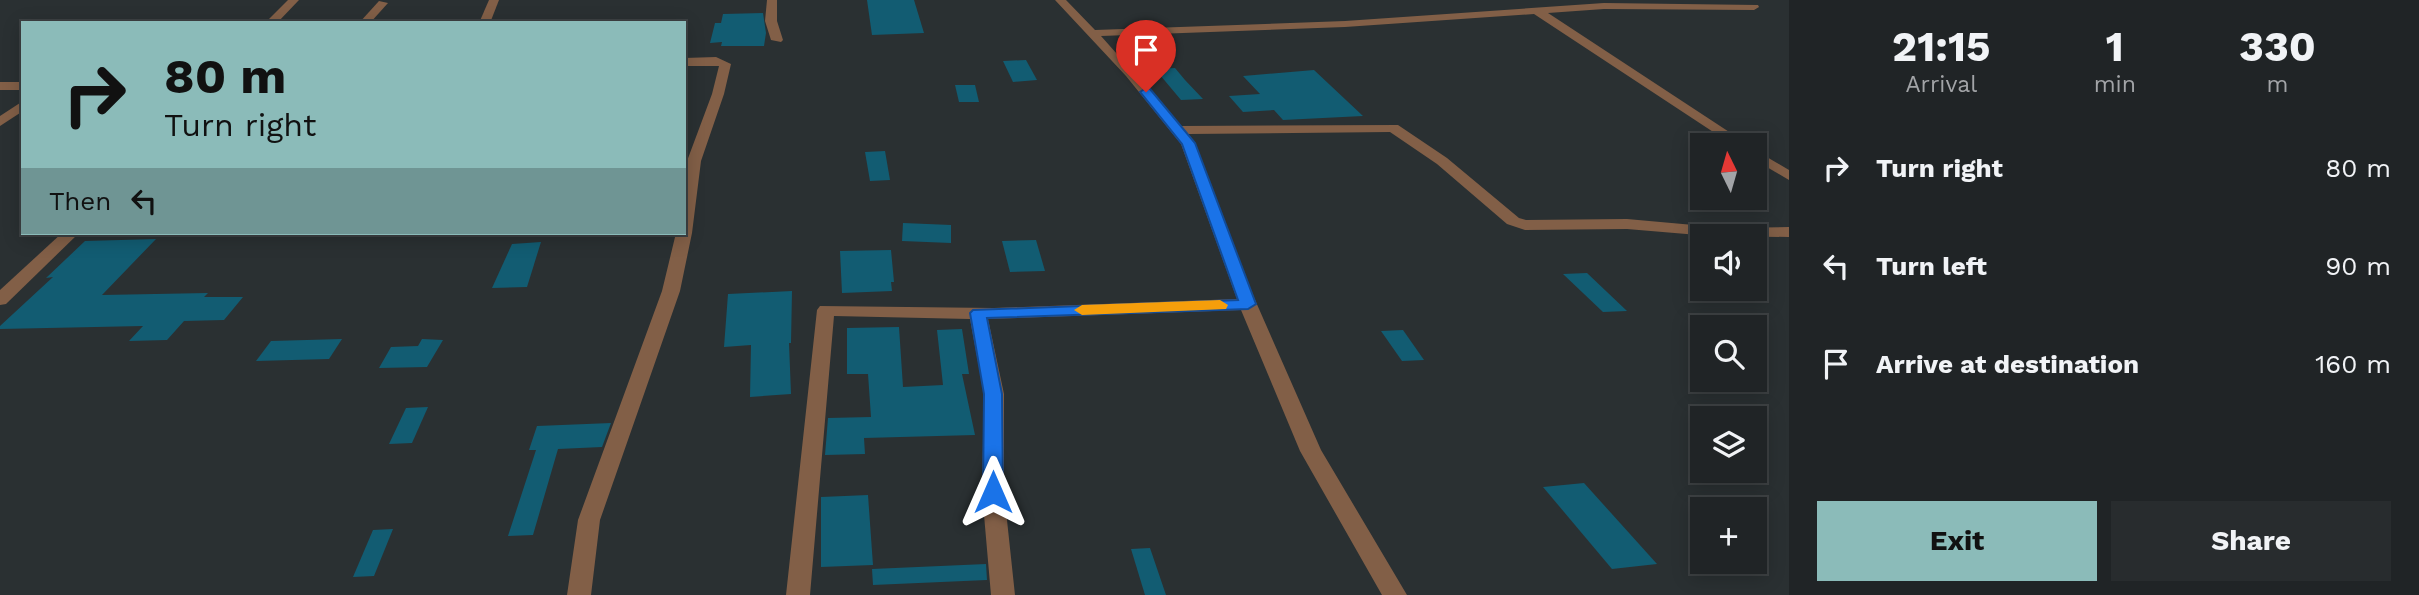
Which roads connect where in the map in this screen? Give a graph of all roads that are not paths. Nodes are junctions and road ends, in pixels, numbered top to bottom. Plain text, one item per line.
1 (294, 0) edge
2 (494, 0) edge
3 (772, 0) edge
4 (1060, 0) edge
5 (1519, 0) edge
6 (383, 2) dead end
7 (1754, 7) dead end
8 (1536, 10) junction
9 (272, 21) edge
10 (366, 21) edge
11 (485, 21) edge
12 (1092, 33) junction
13 (777, 40) dead end
14 (686, 62) edge
15 (0, 86) edge
16 (21, 86) edge
17 (21, 106) edge
18 (0, 122) edge
19 (1178, 130) junction
20 (1724, 133) edge
21 (1768, 162) edge
22 (1789, 176) edge
23 (686, 219) edge
24 (1789, 232) edge
25 (69, 235) edge
26 (684, 235) edge
27 (0, 300) edge
28 (1248, 304) junction
29 (978, 313) junction
30 (579, 595) edge
31 (798, 595) edge
32 (1003, 595) edge
33 (1395, 595) edge

1 - 9 street
2 - 11 street
3 - 13 street
4 - 12 street
5 - 8 street
6 - 10 street
7 - 8 street
8 - 12 street
8 - 20 street
12 - 19 street
14 - 23 street
15 - 16 street
17 - 18 street
19 - 24 street
19 - 28 street
21 - 22 street
25 - 27 street
26 - 30 street
28 - 29 street
28 - 33 street
29 - 31 street
29 - 32 street

